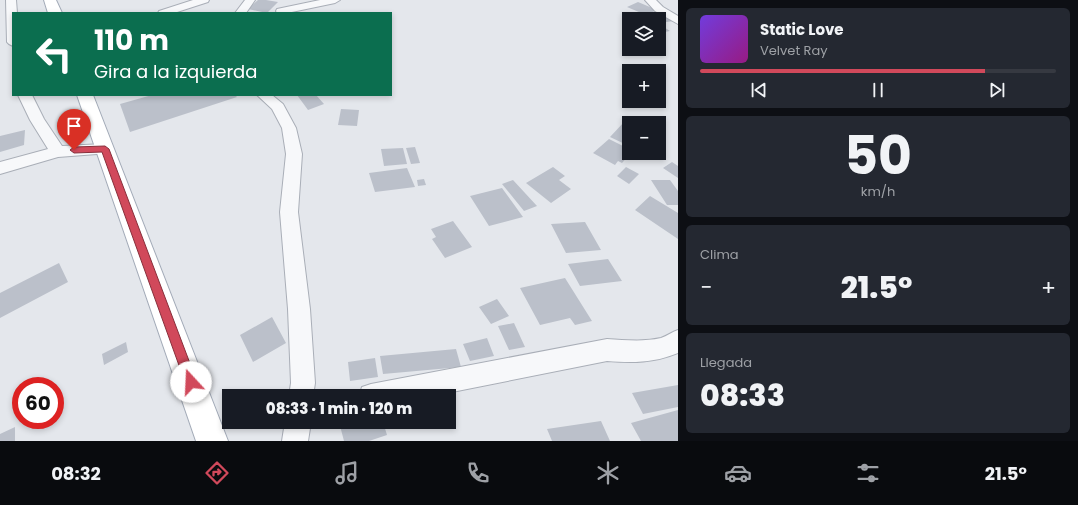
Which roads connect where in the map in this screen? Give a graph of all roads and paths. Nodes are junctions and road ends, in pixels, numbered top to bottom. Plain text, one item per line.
1 (11, 0) edge
2 (50, 0) edge
3 (204, 0) edge
4 (250, 0) edge
5 (297, 0) edge
6 (335, 0) edge
7 (650, 0) edge
8 (55, 12) edge
9 (166, 12) edge
10 (241, 12) edge
11 (280, 12) edge
12 (12, 21) edge
13 (678, 22) edge
14 (25, 96) edge
15 (85, 96) edge
16 (265, 96) edge
17 (105, 149) junction
18 (58, 152) junction
19 (0, 168) edge
20 (678, 341) edge
21 (302, 389) edge
22 (407, 389) edge
23 (297, 429) edge
24 (212, 441) edge
25 (295, 441) edge

1 - 12 street
2 - 8 main road
3 - 9 street
4 - 10 street
5 - 11 street
6 - 11 street
7 - 13 street
14 - 18 street
15 - 17 main road
16 - 21 street
17 - 18 street
17 - 24 main road
18 - 19 street
20 - 22 street
23 - 25 street

